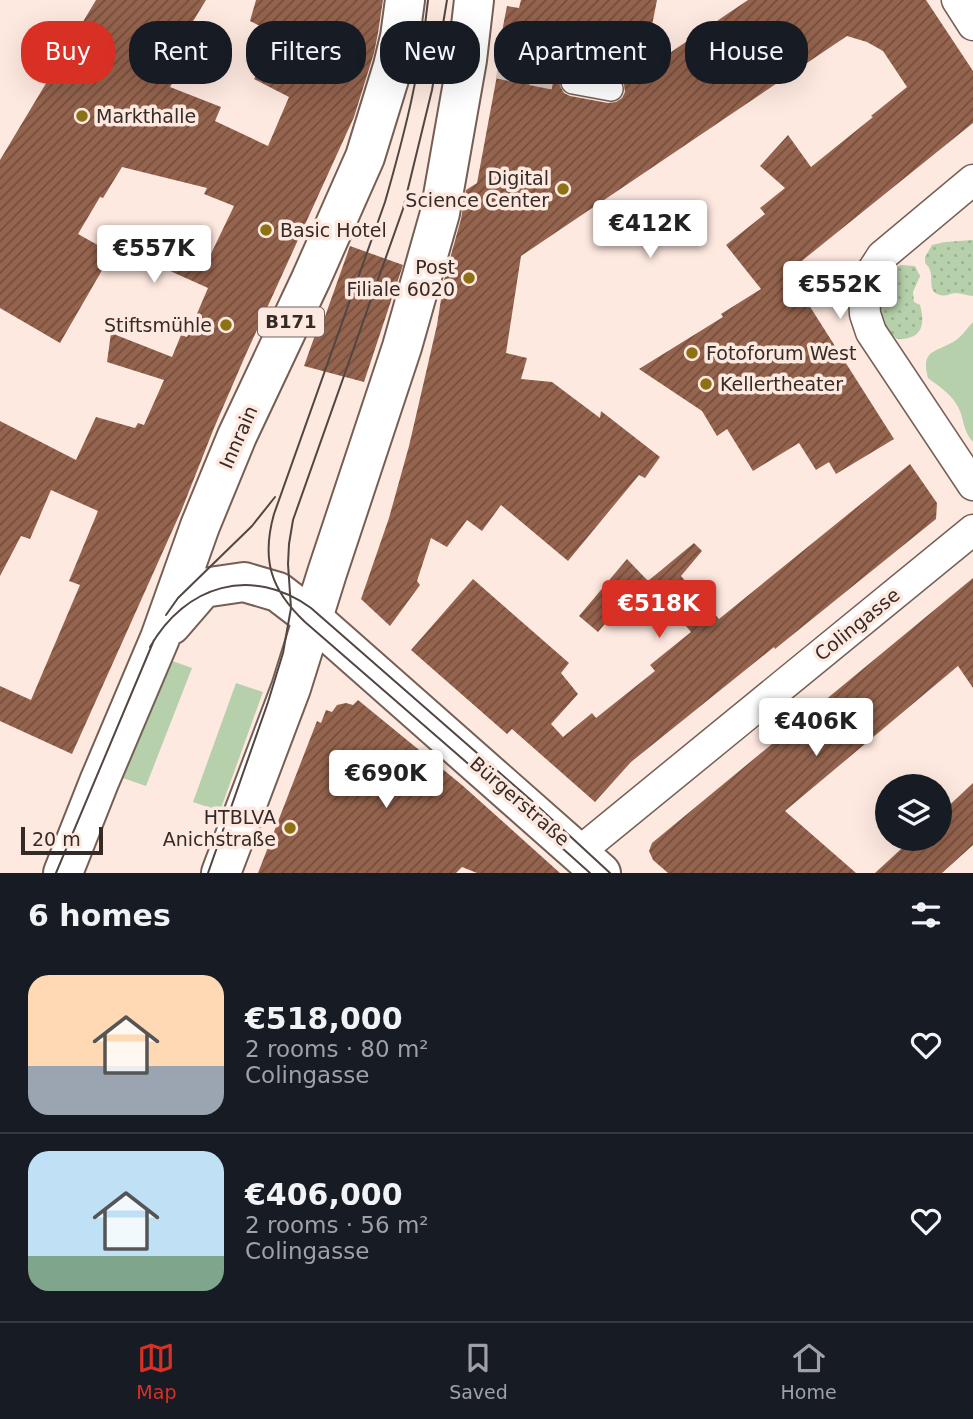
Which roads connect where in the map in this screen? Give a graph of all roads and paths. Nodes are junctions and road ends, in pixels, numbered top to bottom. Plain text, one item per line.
1 (405, 0) edge
2 (474, 0) edge
3 (957, 0) edge
4 (973, 25) edge
5 (584, 84) tunnel mouth
6 (611, 89) dead end
7 (973, 180) edge
8 (971, 475) edge
9 (973, 530) edge
10 (312, 618) junction
11 (160, 638) junction
12 (590, 862) edge
13 (63, 873) edge
14 (221, 873) edge

1 - 11 main road, Innrain / B171
2 - 10 main road
3 - 4 street
5 - 6 street
7 - 8 street
9 - 12 street, Colingasse
10 - 11 main road, Bürgerstraße
10 - 12 main road, Bürgerstraße
10 - 14 main road
11 - 13 main road, Innrain / B171

